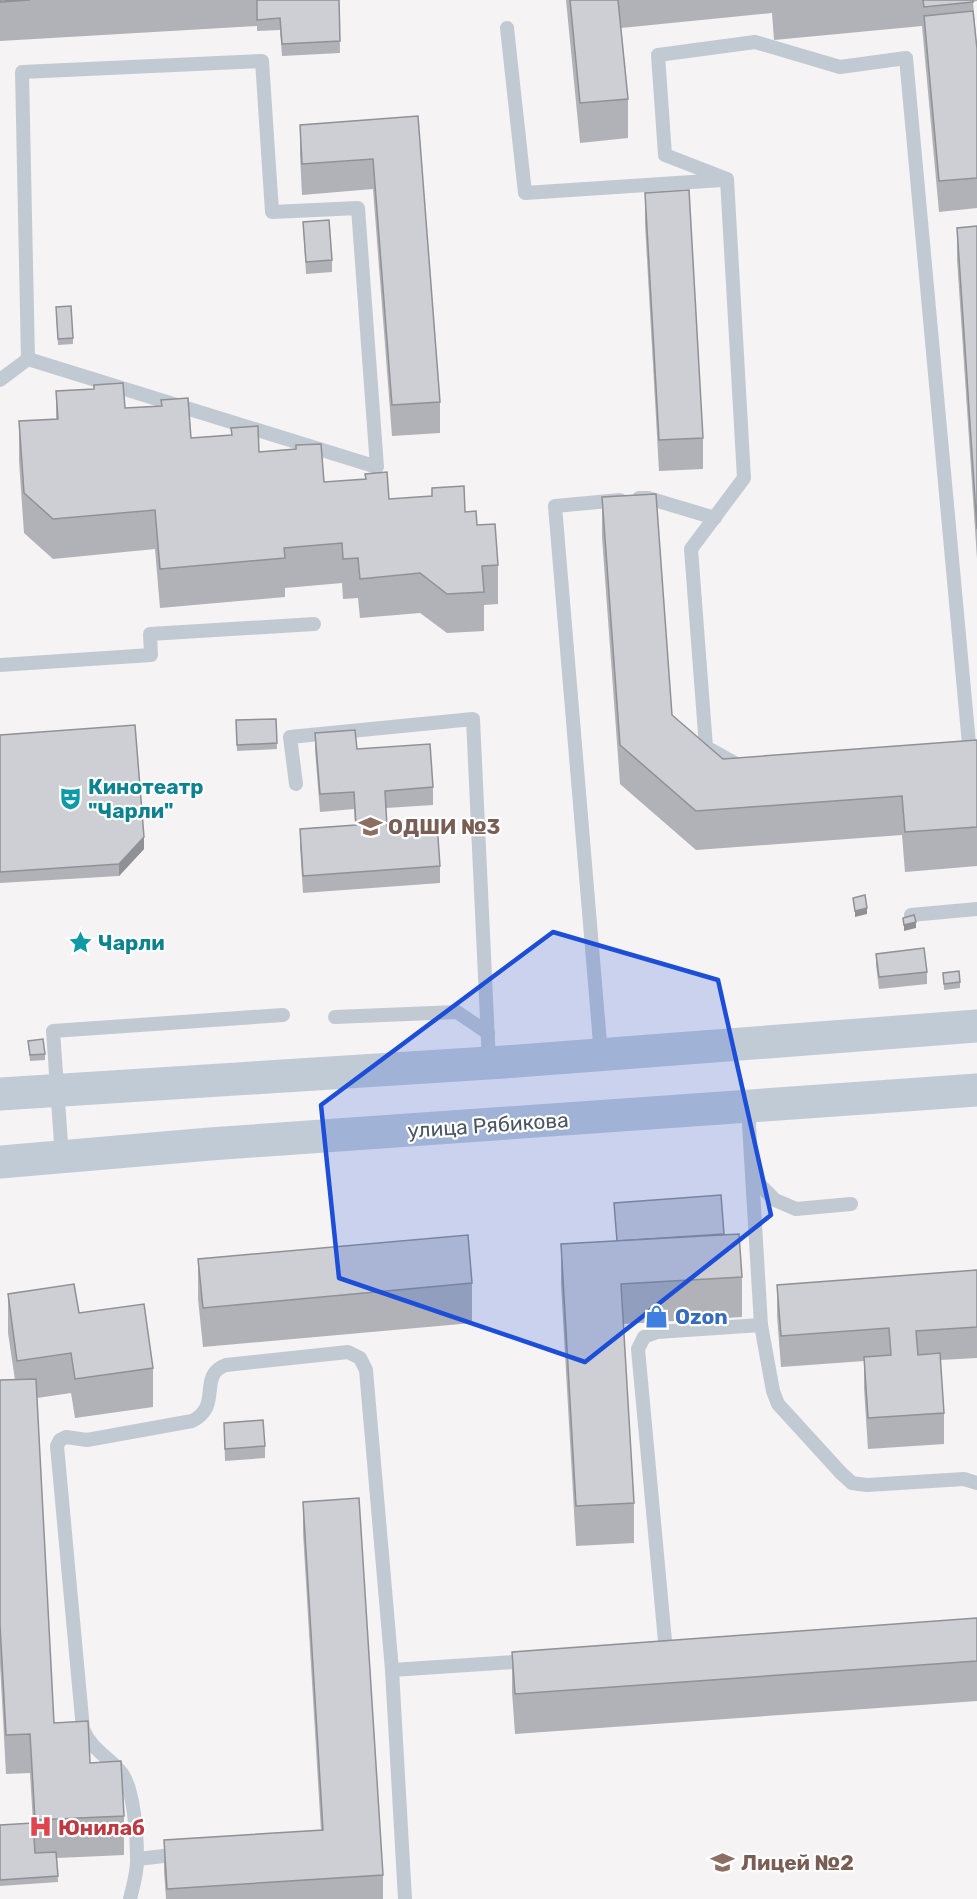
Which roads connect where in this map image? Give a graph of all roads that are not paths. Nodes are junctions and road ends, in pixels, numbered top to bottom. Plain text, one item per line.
1 (507, 28) dead end
2 (728, 179) junction
3 (28, 358) junction
4 (0, 380) edge
5 (715, 518) junction
6 (314, 624) dead end
7 (0, 665) edge
8 (968, 755) edge
9 (760, 770) edge
10 (296, 784) dead end
11 (977, 909) edge
12 (911, 915) edge
13 (283, 1015) dead end
14 (335, 1017) dead end
15 (977, 1026) edge
16 (489, 1048) junction
17 (601, 1055) junction
18 (977, 1090) edge
19 (57, 1091) junction
20 (0, 1094) edge
21 (748, 1107) junction
22 (62, 1157) junction
23 (0, 1162) edge
24 (753, 1178) junction
25 (851, 1204) dead end
26 (761, 1325) junction
27 (977, 1483) edge
28 (666, 1652) edge
29 (548, 1660) edge
30 (392, 1670) junction
31 (194, 1852) edge
32 (138, 1859) junction
33 (130, 1899) edge
34 (405, 1899) edge

1 - 2 lane
2 - 5 lane
2 - 8 lane
3 - 3 lane
3 - 4 lane
5 - 9 lane
5 - 17 lane
6 - 7 lane
10 - 16 lane
11 - 12 lane
13 - 19 lane
14 - 16 lane
15 - 17 street
16 - 17 street
16 - 19 street
18 - 21 street, улица Рябикова
19 - 20 street
19 - 22 lane
21 - 22 street, улица Рябикова
21 - 24 lane
22 - 23 street, улица Рябикова
24 - 25 lane
24 - 26 lane
26 - 27 lane
26 - 28 lane
29 - 30 lane
30 - 32 lane
30 - 34 lane
31 - 32 lane
32 - 33 lane

